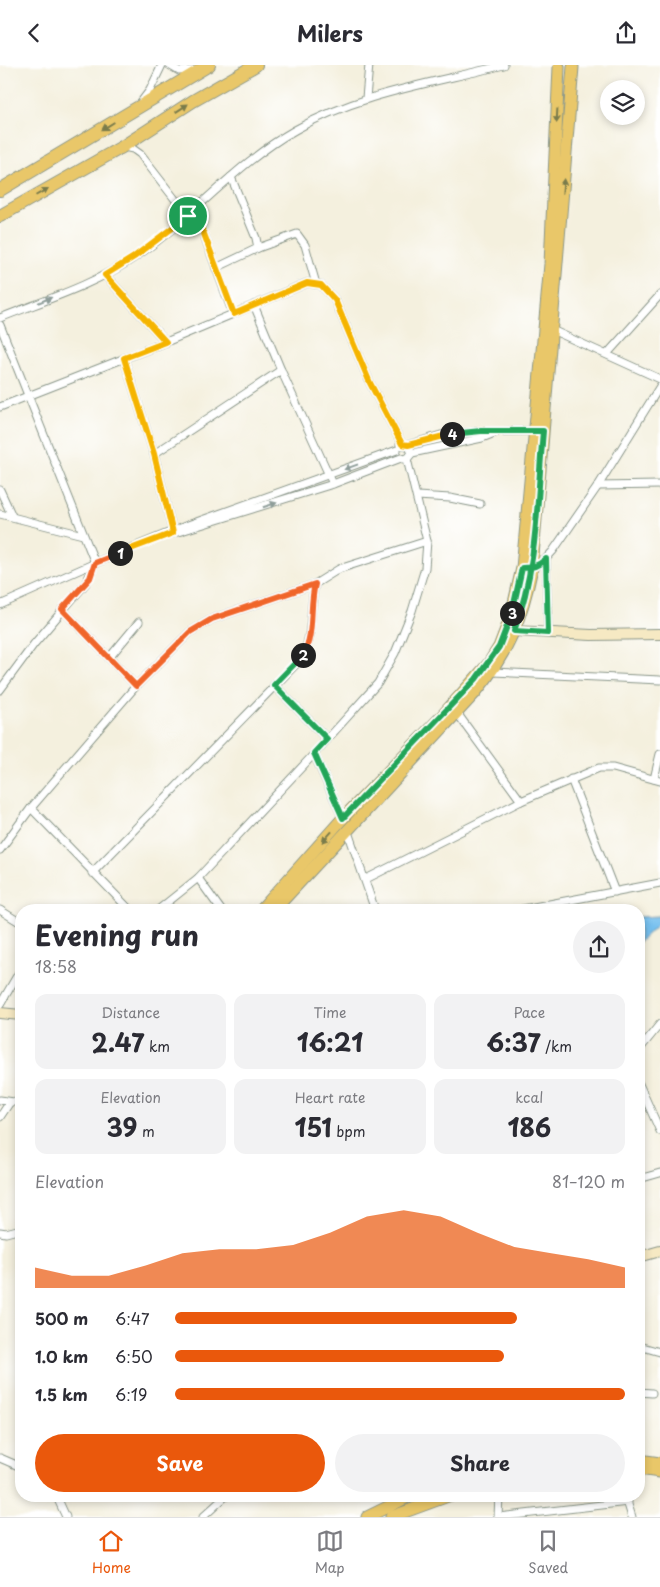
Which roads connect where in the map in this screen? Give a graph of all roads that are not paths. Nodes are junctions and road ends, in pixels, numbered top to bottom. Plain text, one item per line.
1 (162, 65) edge
2 (169, 65) edge
3 (256, 65) edge
4 (369, 65) edge
5 (504, 65) edge
6 (557, 66) edge
7 (574, 66) edge
8 (206, 67) edge
9 (366, 98) junction
10 (135, 108) junction
11 (138, 136) junction
12 (122, 147) junction
13 (140, 154) junction
14 (231, 177) junction
15 (0, 190) edge
16 (195, 210) junction
17 (0, 216) edge
18 (188, 216) junction
19 (258, 248) junction
20 (216, 268) junction
21 (105, 275) junction
22 (316, 284) junction
23 (660, 295) edge
24 (254, 305) junction
25 (234, 314) junction
26 (0, 318) edge
27 (0, 325) edge
28 (552, 330) junction
29 (166, 342) junction
30 (607, 353) junction
31 (124, 358) junction
32 (281, 370) junction
33 (660, 379) edge
34 (660, 386) edge
35 (27, 396) junction
36 (0, 407) edge
37 (538, 431) junction
38 (497, 432) junction
39 (402, 446) junction
40 (154, 454) junction
41 (406, 457) junction
42 (329, 475) junction
43 (333, 484) junction
44 (598, 485) junction
45 (660, 485) edge
46 (0, 490) edge
47 (417, 496) junction
48 (480, 505) dead end
49 (0, 514) edge
50 (12, 516) junction
51 (173, 533) junction
52 (83, 535) junction
53 (427, 541) junction
54 (546, 559) junction
55 (95, 563) junction
56 (527, 568) junction
57 (315, 584) junction
58 (0, 605) edge
59 (62, 609) junction
60 (139, 621) dead end
61 (514, 631) junction
62 (548, 633) junction
63 (660, 634) edge
64 (109, 657) junction
65 (493, 671) junction
66 (660, 680) edge
67 (274, 685) junction
68 (136, 686) junction
69 (0, 690) edge
70 (457, 713) junction
71 (327, 739) junction
72 (314, 753) junction
73 (660, 754) edge
74 (571, 779) junction
75 (657, 780) edge
76 (521, 801) junction
77 (31, 808) junction
78 (345, 823) junction
79 (0, 850) edge
80 (92, 873) junction
81 (198, 878) junction
82 (366, 879) junction
83 (660, 883) edge
84 (615, 892) junction
85 (124, 904) edge
86 (166, 904) edge
87 (217, 904) edge
88 (267, 904) edge
89 (279, 904) edge
90 (373, 904) edge
91 (550, 904) edge
92 (0, 910) edge
93 (15, 919) edge
94 (15, 979) edge
95 (0, 1005) edge
96 (0, 1013) edge
97 (15, 1014) edge
98 (660, 1025) edge
99 (645, 1043) edge
100 (645, 1096) edge
101 (0, 1100) edge
102 (10, 1102) junction
103 (15, 1102) edge
104 (0, 1117) edge
105 (658, 1119) edge
106 (660, 1131) edge
107 (660, 1173) edge
108 (645, 1177) edge
109 (15, 1231) edge
110 (0, 1232) edge
111 (660, 1251) edge
112 (645, 1255) edge
113 (645, 1348) edge
114 (660, 1352) edge
115 (645, 1392) edge
116 (652, 1393) dead end
117 (0, 1458) edge
118 (660, 1463) edge
119 (15, 1464) edge
120 (645, 1467) edge
121 (645, 1469) edge
122 (660, 1472) edge
123 (59, 1502) edge
124 (219, 1502) edge
125 (398, 1502) edge
126 (432, 1502) edge
127 (499, 1502) edge
128 (612, 1502) edge
129 (627, 1502) edge
130 (556, 1514) edge
131 (66, 1517) edge
132 (203, 1517) edge
133 (367, 1517) edge
134 (391, 1517) edge
135 (498, 1517) edge
136 (632, 1517) edge

1 - 10 street
2 - 8 street
11 -> 3 highway
4 - 9 street
5 - 9 street
6 - 7 main road
6 -> 37 main road
28 -> 7 main road
8 - 10 highway
9 - 14 street
10 -> 15 highway
11 - 12 highway
11 - 13 street
12 - 13 street
17 -> 12 highway
13 - 18 street
14 - 16 street
14 - 19 street
16 - 18 street
16 - 20 street
18 - 21 street
19 - 20 street
19 - 22 street
20 - 25 street
26 -> 21 street
21 - 29 street
22 - 24 street
22 - 39 street
23 - 30 street
24 - 25 street
24 - 32 street
25 - 29 street
27 - 35 street
28 - 30 street
28 - 37 main road
29 - 31 street
30 - 33 street
31 - 35 street
31 - 40 street
32 - 40 street
32 - 42 street
34 - 44 street
35 - 36 street
35 - 52 street
37 - 38 street
37 - 56 main road
38 - 39 street
38 - 41 street
39 - 41 street
39 - 41 street
39 -> 42 street
40 - 51 street
41 - 43 street
41 - 47 street
42 - 43 street
42 - 51 street
51 -> 43 street
44 - 45 street
44 - 54 street
46 - 50 street
47 - 48 street
47 - 53 street
49 - 50 street
50 - 52 street
51 - 55 street
52 - 55 street
53 - 57 street
53 - 71 street
54 - 56 street
54 - 62 street
55 - 58 street
55 - 59 street
56 - 61 main road
56 - 78 main road
57 - 67 street
57 - 68 street
59 - 64 street
59 - 69 street
60 - 64 street
61 - 62 street
61 - 65 main road
62 - 63 street
64 - 68 street
65 - 66 street
65 - 70 main road
67 - 71 street
67 - 80 street
68 - 77 street
70 - 76 street
70 - 78 main road
71 - 72 street
72 - 78 street
72 - 81 street
73 - 75 street
74 - 75 street
74 - 76 street
74 - 84 street
76 - 82 street
77 - 79 street
77 - 80 street
78 - 82 street
78 -> 88 main road
78 - 89 main road
80 - 85 street
81 - 86 street
81 - 87 street
82 - 90 street
83 - 84 street
84 - 91 street
92 - 93 street
94 - 95 street
96 - 97 street
98 - 99 street
100 - 105 street
101 - 102 street
102 - 103 street
102 - 104 street
105 - 106 street
107 - 108 street
109 - 110 street
111 - 112 street
113 - 114 street
115 - 116 street
117 - 119 street
118 - 120 main road
121 - 122 main road
123 - 131 street
124 - 132 street
125 - 133 main road
126 - 134 main road
127 - 135 street
128 - 130 street
129 - 136 street
130 - 135 street

